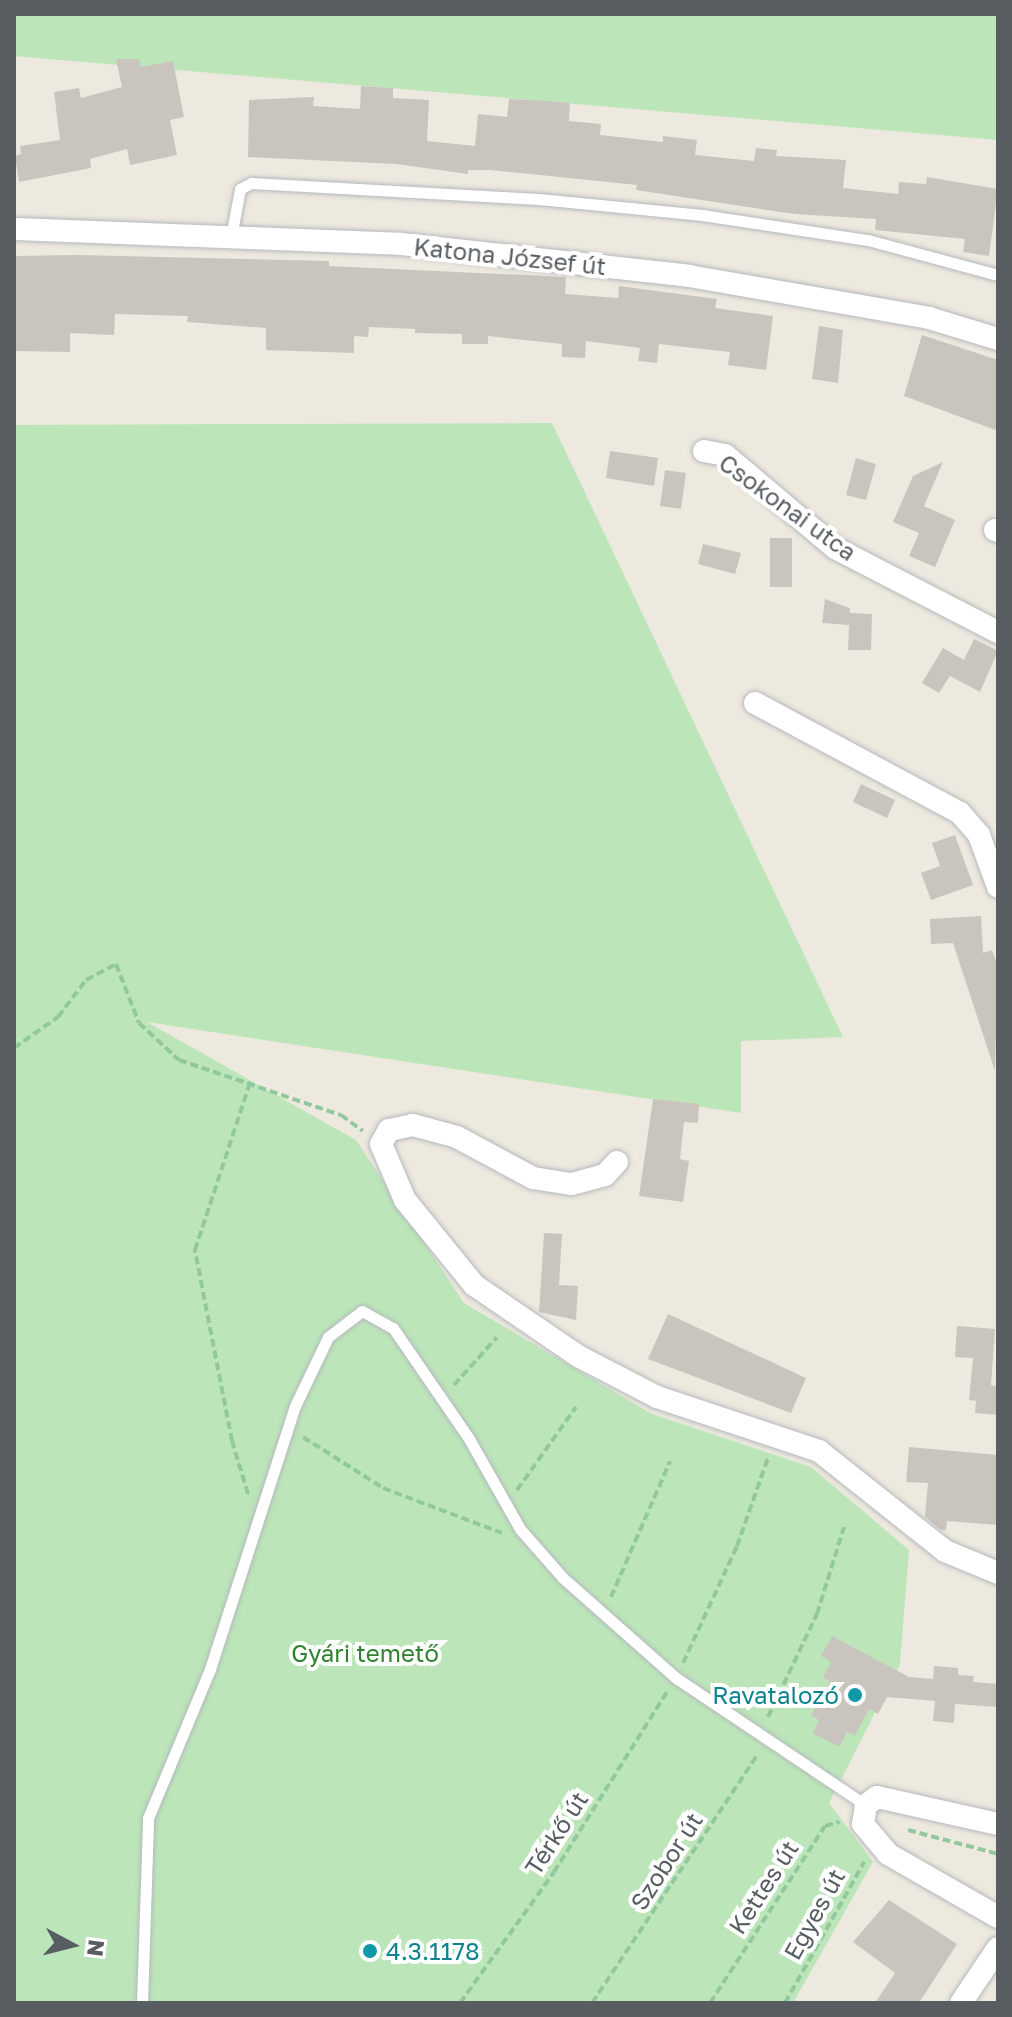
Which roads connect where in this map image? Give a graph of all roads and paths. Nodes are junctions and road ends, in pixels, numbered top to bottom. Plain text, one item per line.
1 (14, 229) edge
2 (231, 237) junction
3 (998, 275) edge
4 (998, 339) edge
5 (704, 451) dead end
6 (998, 632) edge
7 (755, 703) dead end
8 (998, 887) edge
9 (14, 1048) edge
10 (249, 1086) junction
11 (381, 1144) junction
12 (617, 1162) dead end
13 (497, 1337) dead end
14 (442, 1399) junction
15 (576, 1407) dead end
16 (287, 1429) junction
17 (777, 1434) junction
18 (670, 1461) dead end
19 (507, 1505) junction
20 (257, 1524) junction
21 (844, 1527) dead end
22 (537, 1548) junction
23 (998, 1573) edge
24 (604, 1614) junction
25 (676, 1678) junction
26 (764, 1736) junction
27 (865, 1810) junction
28 (998, 1824) edge
29 (874, 1842) junction
30 (998, 1917) edge
31 (998, 1948) edge
32 (142, 2003) edge
33 (460, 2003) edge
34 (592, 2003) edge
35 (710, 2003) edge
36 (785, 2003) edge
37 (961, 2003) edge

1 - 2 street, Katona József út
2 - 3 lane
2 - 4 street, Katona József út
5 - 6 street, Csokonai utca
7 - 8 street
9 - 10 path
10 - 11 path
10 - 20 path
11 - 12 street
11 - 17 street
13 - 14 path
14 - 16 lane
14 - 19 lane
15 - 19 path
16 - 20 lane
16 - 22 path
17 - 23 street
17 - 25 path, Térkő út
18 - 24 path
19 - 22 lane
20 - 32 lane
21 - 26 path, Szobor út
22 - 24 lane
24 - 25 lane
25 - 26 lane
25 - 33 path, Térkő út
26 - 27 lane
26 - 34 path, Szobor út
27 - 28 street
27 - 29 street
27 - 35 path, Kettes út
29 - 30 street
29 - 36 path, Egyes út
31 - 37 street

